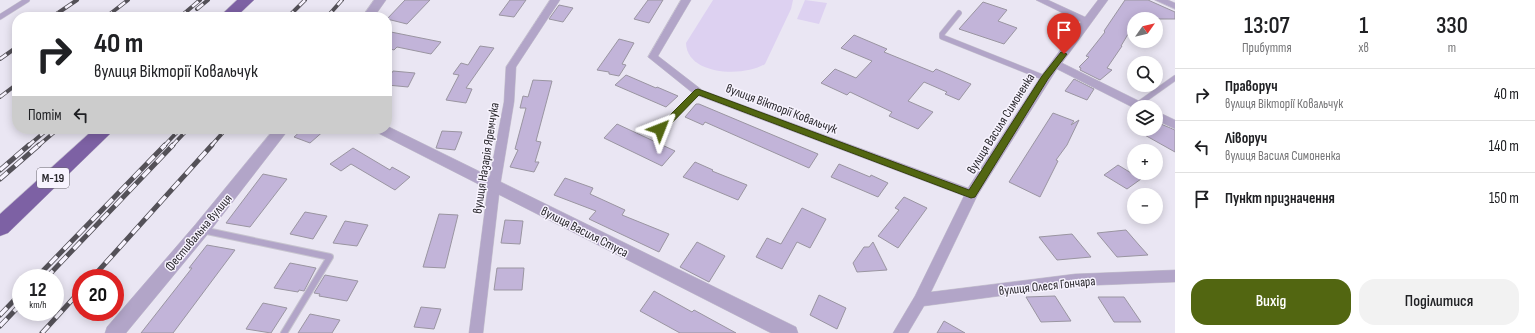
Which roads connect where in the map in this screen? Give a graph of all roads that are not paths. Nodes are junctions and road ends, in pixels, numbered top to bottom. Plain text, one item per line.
1 (27, 0) edge
2 (246, 0) edge
3 (380, 0) edge
4 (555, 0) edge
5 (686, 0) edge
6 (1041, 0) edge
7 (1103, 0) edge
8 (1160, 0) edge
9 (1175, 6) edge
10 (233, 12) edge
11 (372, 12) edge
12 (959, 13) dead end
13 (0, 17) edge
14 (1088, 22) junction
15 (1056, 64) junction
16 (1045, 78) junction
17 (1175, 78) edge
18 (698, 92) junction
19 (1127, 100) edge
20 (1147, 100) edge
21 (1163, 118) edge
22 (1175, 124) edge
23 (660, 129) dead end
24 (101, 134) edge
25 (278, 134) edge
26 (391, 134) edge
27 (494, 186) junction
28 (971, 194) junction
29 (0, 227) edge
30 (201, 230) junction
31 (1175, 276) edge
32 (920, 300) junction
33 (114, 333) edge
34 (284, 333) edge
35 (476, 333) edge
36 (789, 333) edge
37 (900, 333) edge

1 - 13 lane
2 - 10 highway
3 - 11 street
4 - 27 street, вулиця Назарія Яремчука
5 - 18 street, вулиця Вікторії Ковальчук
6 - 14 street
7 - 14 street, вулиця Василя Симоненка
8 - 9 street
12 - 16 lane
14 - 15 street, вулиця Василя Симоненка
15 - 16 street, вулиця Василя Симоненка
15 - 19 street
16 - 28 street, вулиця Василя Симоненка
17 - 20 lane
18 - 23 lane
18 - 28 street, вулиця Вікторії Ковальчук
21 - 22 street
24 - 29 highway, М-19
25 - 30 street, Фестивальна вулиця
26 - 27 street, вулиця Василя Стуса
27 - 35 street, вулиця Назарія Яремчука
27 - 36 street, вулиця Василя Стуса
28 - 32 street, вулиця Василя Симоненка
30 - 33 street, Фестивальна вулиця
30 - 34 lane
31 - 32 street, вулиця Олеся Гончара
32 - 37 street, вулиця Василя Симоненка

